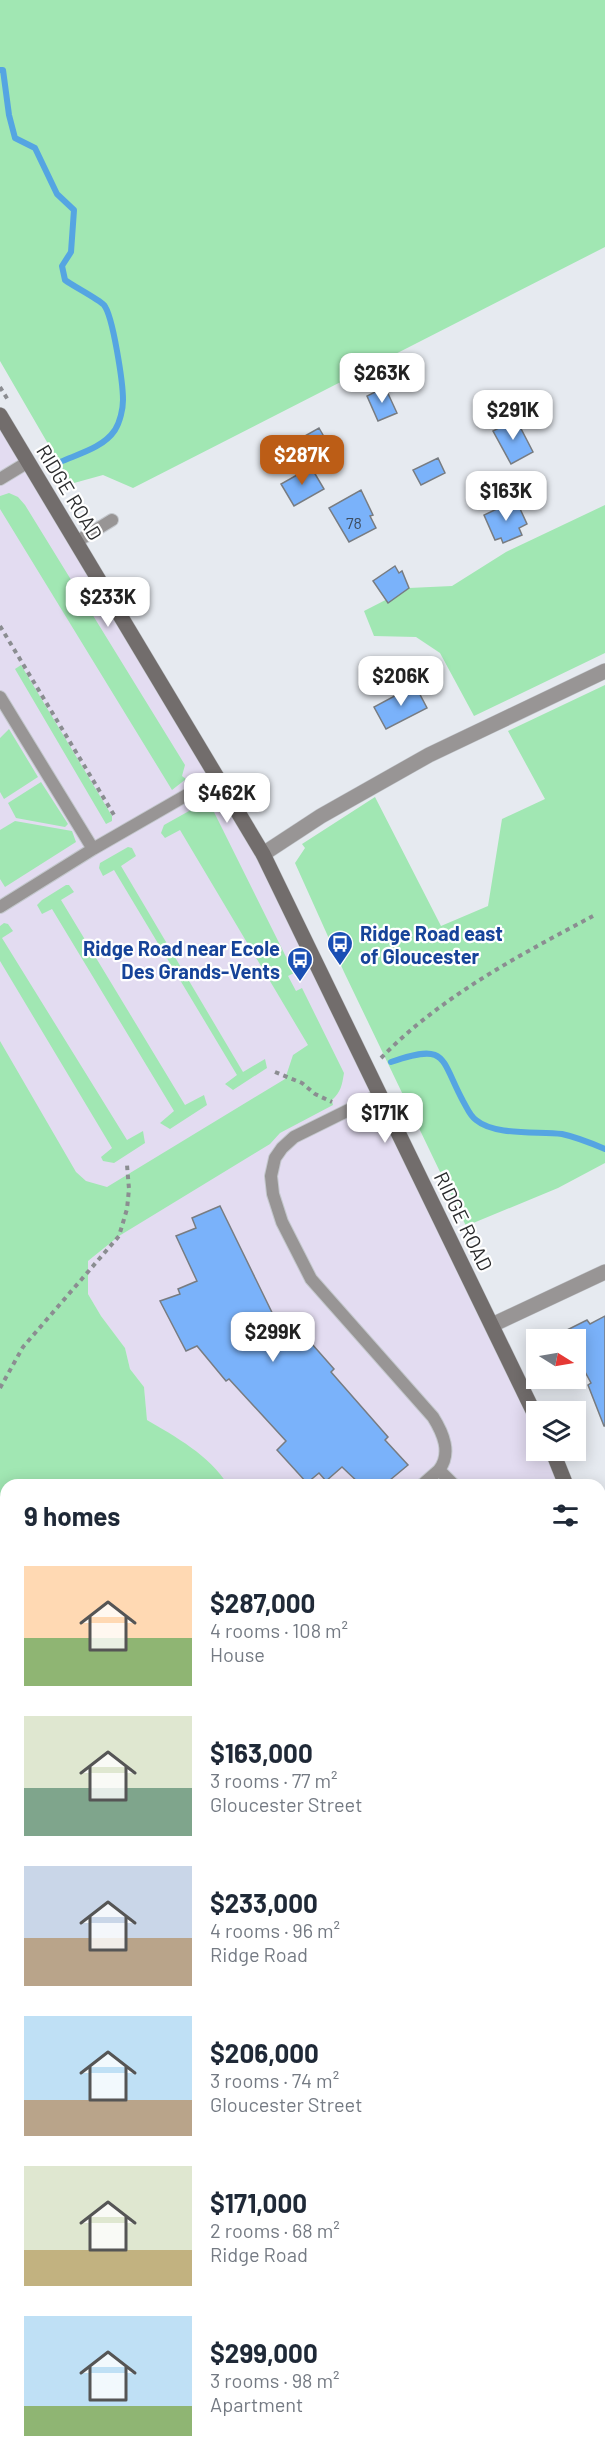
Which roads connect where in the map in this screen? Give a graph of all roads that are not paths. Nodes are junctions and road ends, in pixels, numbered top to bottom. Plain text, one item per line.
1 (0, 416) edge
2 (28, 462) junction
3 (0, 478) edge
4 (112, 520) dead end
5 (76, 542) junction
6 (605, 671) edge
7 (0, 697) edge
8 (218, 777) junction
9 (93, 849) junction
10 (263, 854) junction
11 (0, 907) edge
12 (379, 1095) junction
13 (605, 1272) edge
14 (492, 1325) junction
15 (528, 1401) edge
16 (556, 1461) edge
17 (439, 1470) junction
18 (429, 1479) edge
19 (448, 1479) edge
20 (564, 1479) edge

1 - 2 street, RIDGE ROAD
2 - 3 lane
2 - 5 street, RIDGE ROAD
4 - 5 lane
5 - 8 street, RIDGE ROAD
6 - 10 street
7 - 9 lane
8 - 9 lane
8 - 10 street, RIDGE ROAD
9 - 11 lane
10 - 12 street, RIDGE ROAD
12 - 14 street, RIDGE ROAD
12 - 17 lane
13 - 14 street
14 - 15 street, RIDGE ROAD
16 - 20 street
17 - 18 lane
17 - 19 lane

